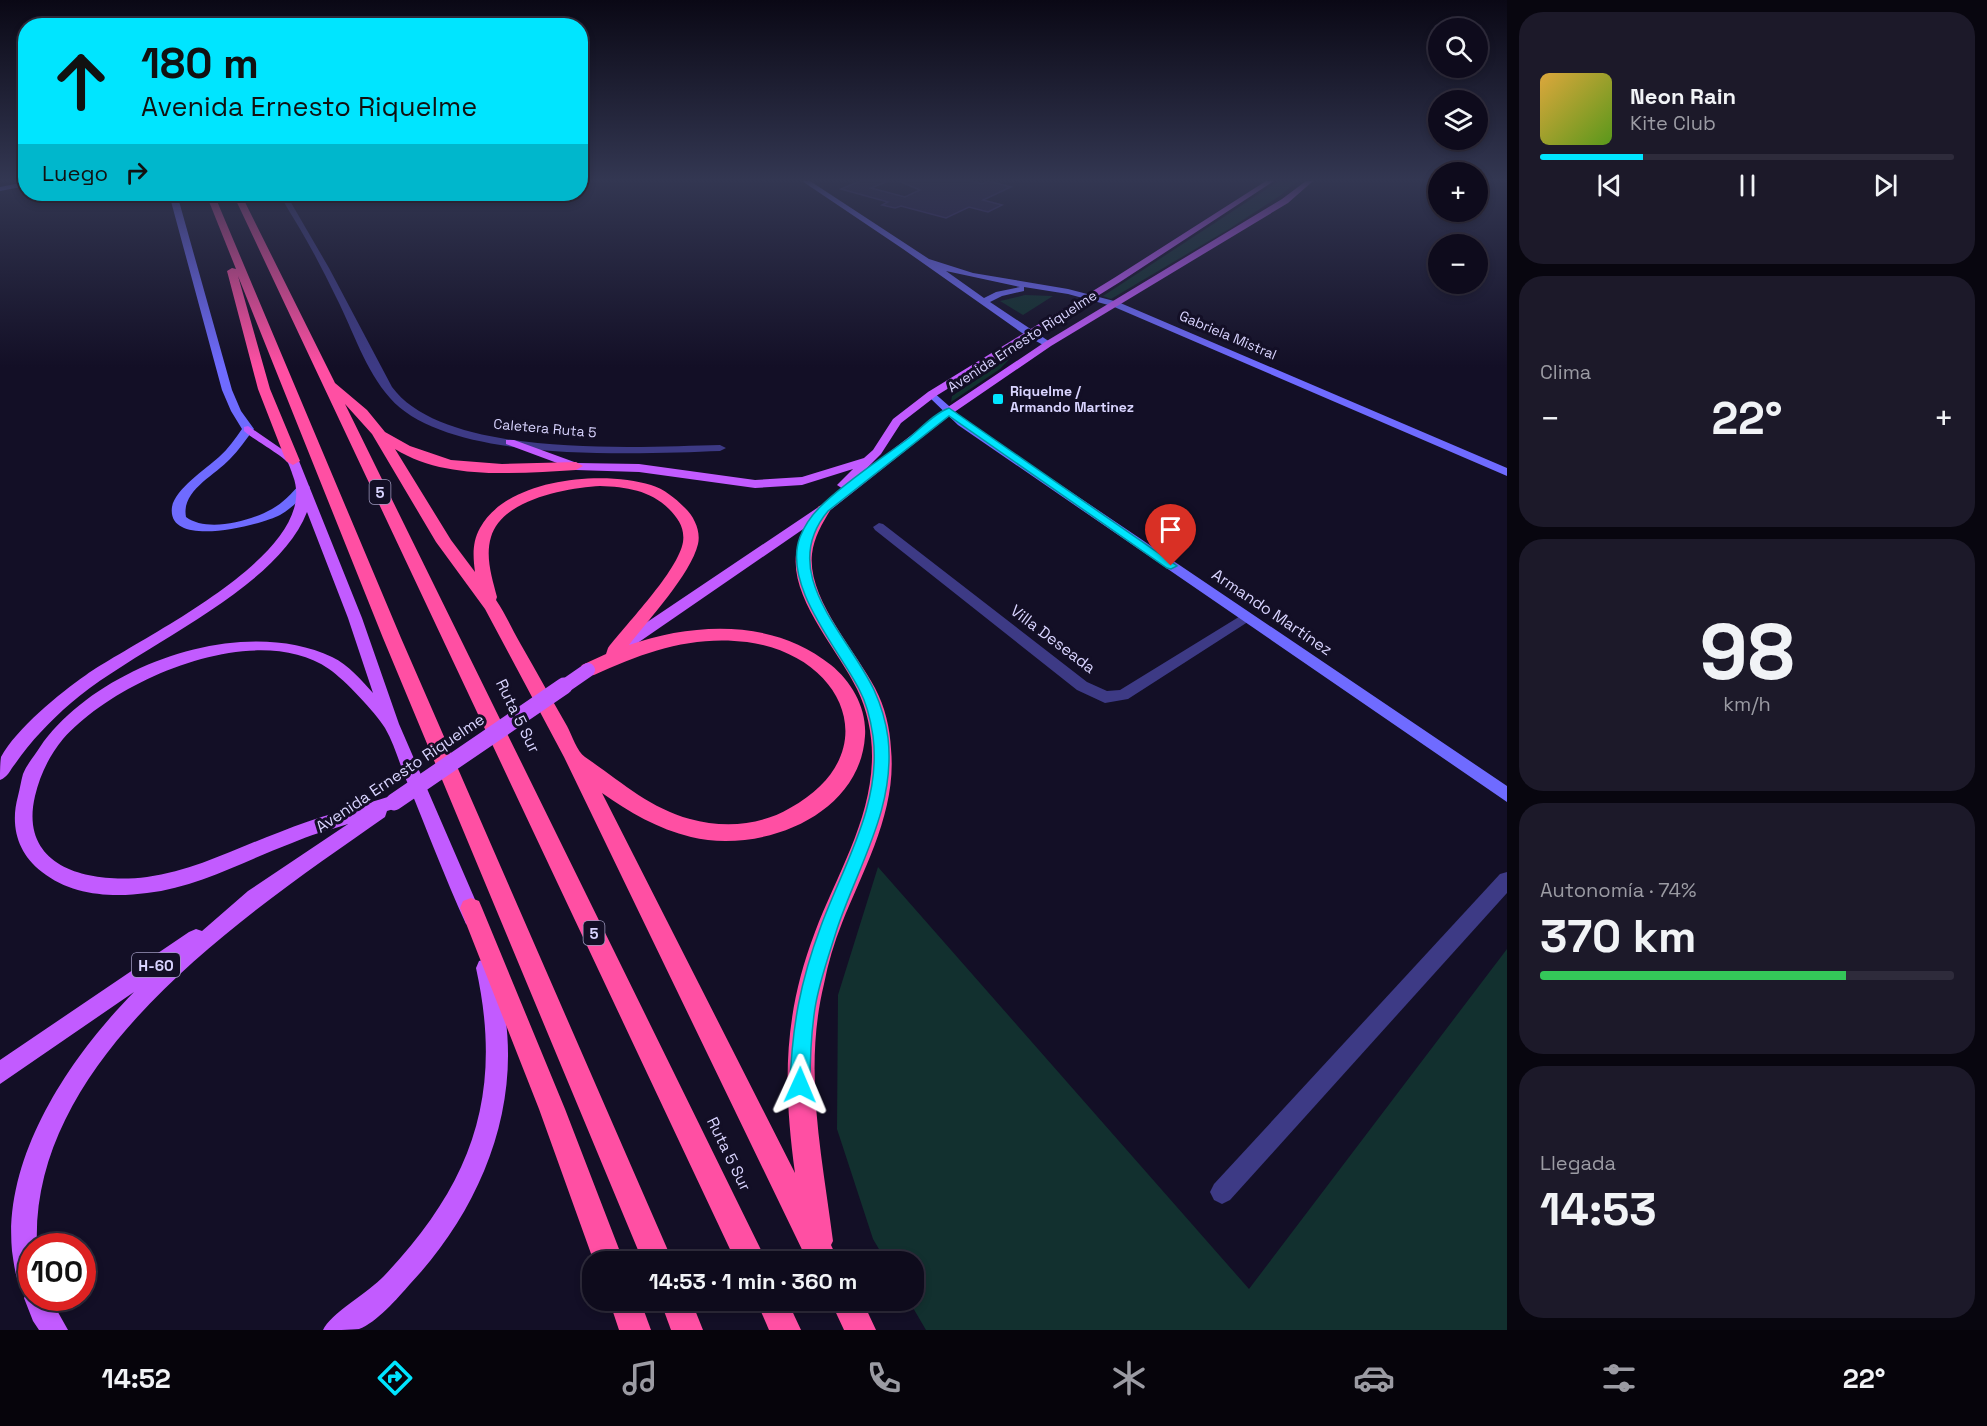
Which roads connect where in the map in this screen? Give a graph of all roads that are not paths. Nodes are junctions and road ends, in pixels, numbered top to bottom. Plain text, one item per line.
1 (187, 243) edge
2 (228, 243) edge
3 (231, 243) edge
4 (260, 243) edge
5 (313, 243) edge
6 (899, 243) edge
7 (1172, 243) edge
8 (1216, 243) edge
9 (926, 261) junction
10 (1042, 287) junction
11 (1090, 295) junction
12 (984, 302) junction
13 (1115, 304) junction
14 (1028, 333) junction
15 (1048, 344) junction
16 (325, 379) junction
17 (932, 394) junction
18 (949, 411) junction
19 (248, 429) junction
20 (378, 432) junction
21 (510, 442) junction
22 (720, 448) dead end
23 (877, 452) junction
24 (293, 460) junction
25 (576, 466) junction
26 (1507, 472) edge
27 (304, 488) junction
28 (824, 509) junction
29 (879, 527) dead end
30 (492, 607) junction
31 (1248, 618) junction
32 (614, 652) junction
33 (588, 670) junction
34 (391, 724) junction
35 (574, 757) junction
36 (0, 773) edge
37 (1507, 795) edge
38 (394, 802) junction
39 (1507, 880) edge
40 (262, 892) junction
41 (471, 908) junction
42 (0, 1072) edge
43 (1222, 1192) dead end
44 (24, 1233) edge
45 (605, 1251) edge
46 (653, 1251) edge
47 (747, 1251) edge
48 (820, 1251) edge
49 (821, 1251) edge
50 (42, 1311) edge
51 (628, 1311) edge
52 (679, 1311) edge
53 (776, 1311) edge
54 (850, 1311) edge
55 (55, 1330) edge
56 (336, 1330) edge
57 (635, 1330) edge
58 (687, 1330) edge
59 (786, 1330) edge
60 (860, 1330) edge

1 - 19 main road
2 - 24 highway
3 - 46 highway
4 - 16 highway, Ruta 5 Sur / 5
5 - 21 street, Caletera Ruta 5
6 - 9 main road
7 - 11 main road, Avenida Ernesto Riquelme
8 - 13 main road, Avenida Ernesto Riquelme
9 - 10 main road, Gabriela Mistral
9 - 12 main road
10 - 11 main road, Gabriela Mistral
10 - 12 main road
11 - 13 main road, Gabriela Mistral
11 - 14 main road, Avenida Ernesto Riquelme
12 - 14 main road
13 - 15 main road, Avenida Ernesto Riquelme
13 - 26 main road, Gabriela Mistral
14 - 15 main road
14 - 17 main road, Avenida Ernesto Riquelme
15 - 18 main road, Avenida Ernesto Riquelme
16 - 20 highway
16 - 47 highway, Ruta 5 Sur / 5
17 - 18 main road, Armando Martínez
17 - 23 main road, Avenida Ernesto Riquelme
18 - 28 main road, Avenida Ernesto Riquelme
18 - 31 main road, Armando Martínez
19 - 24 main road
19 - 27 main road
20 - 25 highway
20 - 30 highway
21 - 22 street, Caletera Ruta 5
21 - 25 main road
23 - 25 main road
23 - 28 main road, Avenida Ernesto Riquelme
24 - 27 main road
27 - 34 main road
27 - 36 main road
28 - 32 main road, Avenida Ernesto Riquelme
28 - 49 highway
29 - 31 street, Villa Deseada
30 - 32 highway
30 - 35 highway
31 - 37 main road, Armando Martínez
32 - 33 main road, Avenida Ernesto Riquelme
33 - 35 highway
33 - 38 main road, Avenida Ernesto Riquelme, bridge
34 - 38 main road
34 - 41 main road
35 - 48 highway
38 - 40 main road, Avenida Ernesto Riquelme / H-60
39 - 43 street
40 - 42 main road, Avenida Ernesto Riquelme / H-60
40 - 44 main road
41 - 45 highway
41 - 56 main road
50 - 55 main road
51 - 57 highway
52 - 58 highway
53 - 59 highway
54 - 60 highway

